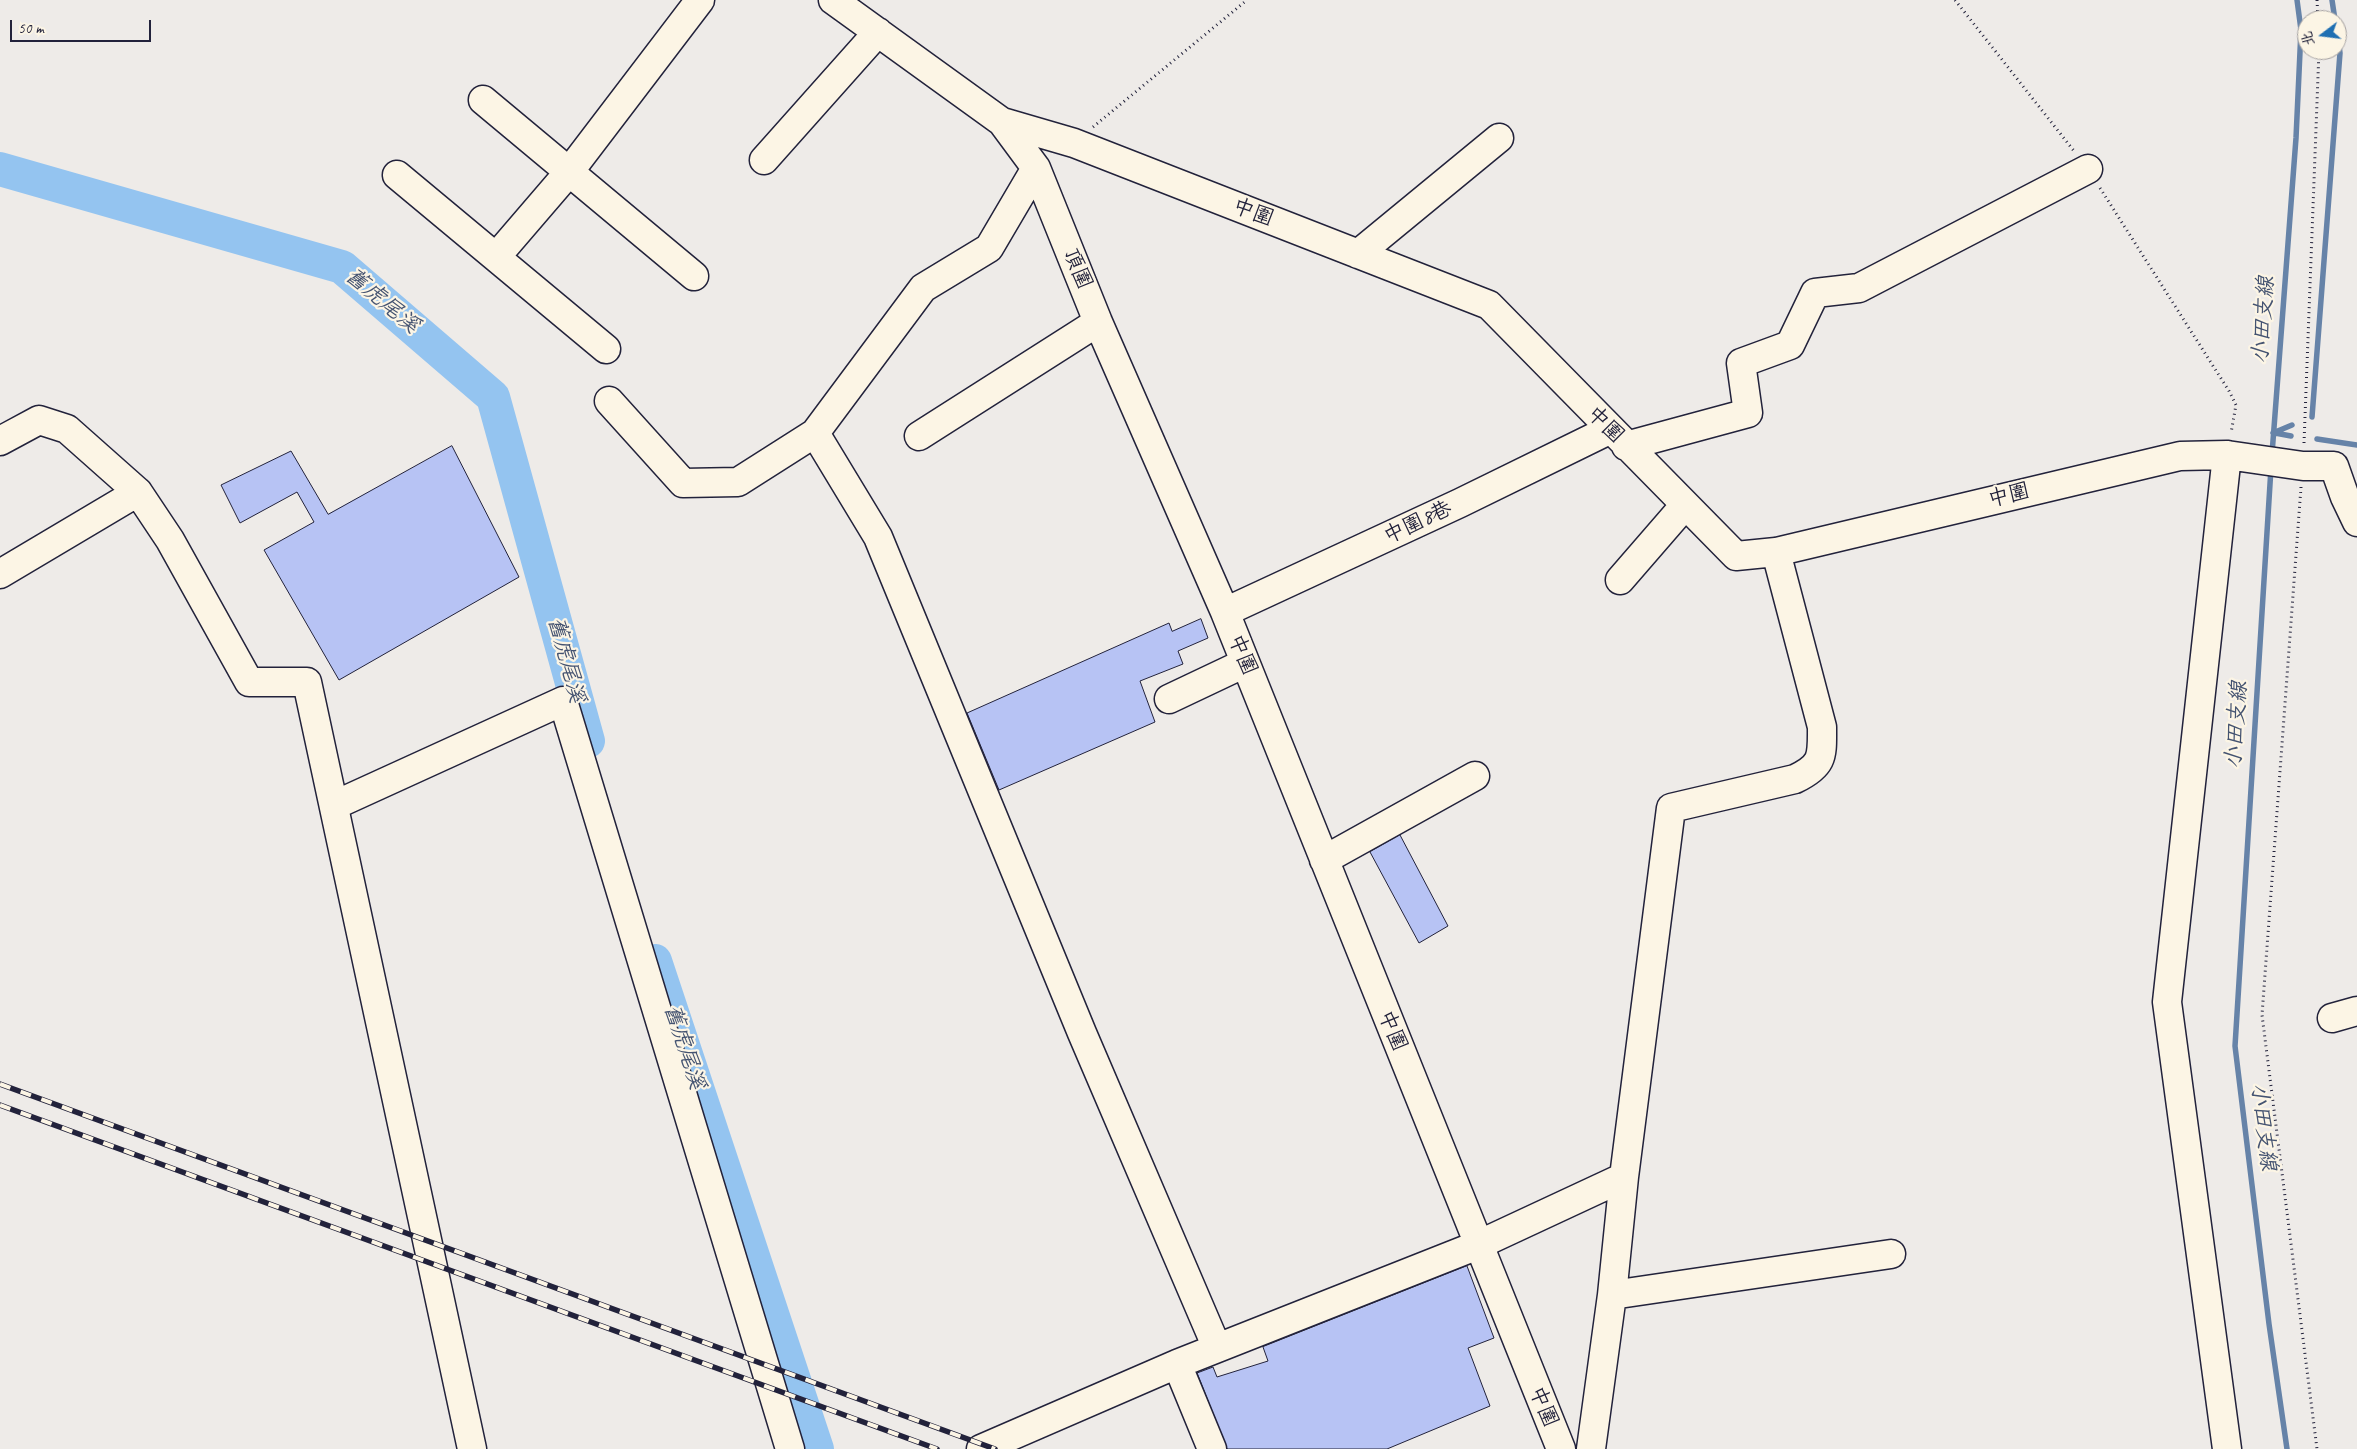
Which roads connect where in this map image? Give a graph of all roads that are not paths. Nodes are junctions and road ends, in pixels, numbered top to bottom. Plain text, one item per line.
1 (700, 0) edge
2 (833, 0) edge
3 (878, 32) junction
4 (483, 100) dead end
5 (1002, 122) junction
6 (1499, 138) dead end
7 (764, 160) dead end
8 (1036, 168) junction
9 (2088, 169) road end
10 (569, 172) junction
11 (397, 175) dead end
12 (1358, 254) junction
13 (496, 258) junction
14 (694, 276) dead end
15 (1098, 322) junction
16 (606, 349) dead end
17 (609, 401) dead end
18 (815, 433) junction
19 (920, 436) dead end
20 (1618, 438) junction
21 (0, 441) edge
22 (2227, 455) junction
23 (2346, 467) edge
24 (138, 492) junction
25 (1684, 505) junction
26 (2357, 522) edge
27 (1776, 552) junction
28 (0, 574) edge
29 (1620, 580) dead end
30 (1224, 612) junction
31 (1245, 663) junction
32 (1168, 699) dead end
33 (1475, 776) dead end
34 (335, 805) junction
35 (1324, 860) junction
36 (1624, 1177) junction
37 (1478, 1245) junction
38 (1891, 1254) dead end
39 (1612, 1295) junction
40 (1217, 1348) junction
41 (1177, 1364) junction
42 (472, 1449) edge
43 (790, 1449) edge
44 (981, 1449) edge
45 (1212, 1449) edge
46 (1560, 1449) edge
47 (1590, 1449) edge
48 (2227, 1449) edge

1 - 10 street
2 - 3 street, 頂圍
3 - 5 street, 頂圍
3 - 7 street
4 - 10 street
5 - 8 street, 頂圍
5 - 12 street, 中圍
6 - 12 street
8 - 15 street, 頂圍
8 - 18 street
9 - 20 street, 中圍8巷
10 - 13 street
10 - 14 street
11 - 13 street
12 - 20 street, 中圍
13 - 16 street
15 - 19 street
15 - 30 street, 頂圍
17 - 18 street
18 - 40 street
20 - 25 street, 中圍
20 - 30 street, 中圍8巷
21 - 24 street
22 - 23 street, 中圍
22 - 27 street, 中圍
22 - 48 street
23 - 26 street
24 - 28 street
24 - 34 street
25 - 27 street, 中圍
25 - 29 street
27 - 36 street
30 - 31 street, 中圍
31 - 32 street
31 - 35 street, 中圍
33 - 35 street
34 - 42 street
34 - 43 street
35 - 37 street, 中圍
36 - 37 street
36 - 39 street
37 - 40 street
37 - 46 street, 中圍
38 - 39 street
39 - 47 street
40 - 41 street
41 - 44 street
41 - 45 street

